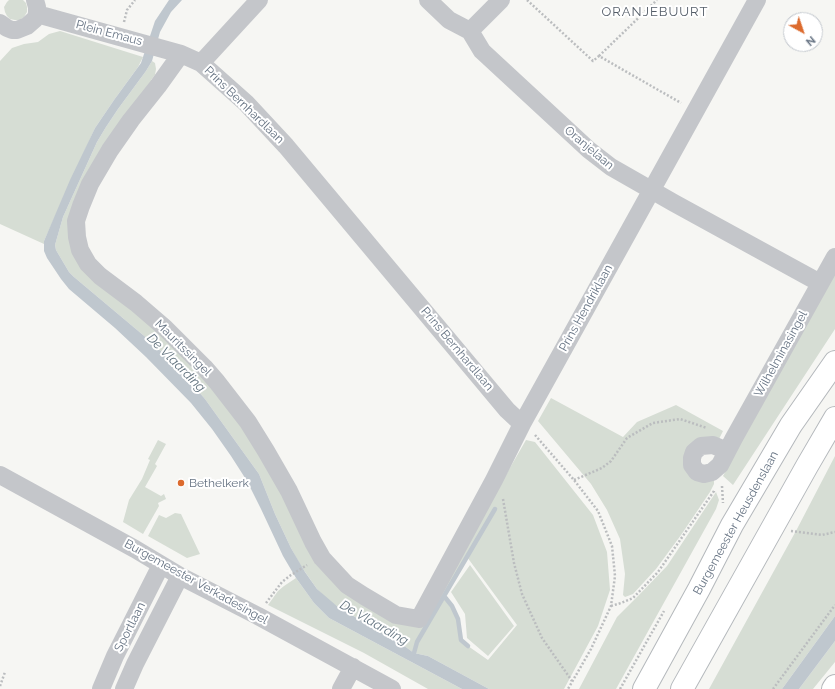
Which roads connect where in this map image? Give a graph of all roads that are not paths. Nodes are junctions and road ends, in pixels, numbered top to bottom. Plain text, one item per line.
1 (259, 0) edge
2 (428, 0) edge
3 (500, 0) edge
4 (757, 0) edge
5 (36, 7) edge
6 (1, 26) edge
7 (470, 31) junction
8 (173, 51) junction
9 (201, 63) junction
10 (651, 191) junction
11 (835, 257) edge
12 (820, 283) junction
13 (835, 362) edge
14 (835, 418) edge
15 (522, 424) junction
16 (727, 451) road end
17 (0, 475) edge
18 (161, 565) junction
19 (180, 576) junction
20 (419, 618) joint
21 (353, 667) junction
22 (835, 686) edge
23 (102, 689) edge
24 (124, 689) edge
25 (341, 689) edge
26 (392, 689) edge
27 (644, 689) edge
28 (682, 689) edge
29 (833, 689) edge

1 - 9 street
2 - 7 street
3 - 7 street
4 - 10 street, Prins Hendriklaan
5 - 6 street, Plein Emaus
5 - 8 street, Plein Emaus
7 - 10 street, Oranjelaan
8 - 9 street, Prins Bernhardlaan
8 - 20 street, Mauritssingel
9 - 15 street, Prins Bernhardlaan
10 - 12 street, Oranjelaan
10 - 15 street, Prins Hendriklaan
11 - 12 street, Wilhelminasingel
12 - 16 street, Wilhelminasingel
13 - 27 main road, Burgemeester Heusdenslaan
14 - 28 main road
15 - 20 street, Prins Hendriklaan
17 - 18 street, Burgemeester Verkadesingel
18 - 19 street, Burgemeester Verkadesingel
18 - 23 street, Sportlaan
19 - 21 street, Burgemeester Verkadesingel
19 - 24 street, Sportlaan
21 - 25 street
21 - 26 street, Burgemeester Verkadesingel
22 - 29 main road

